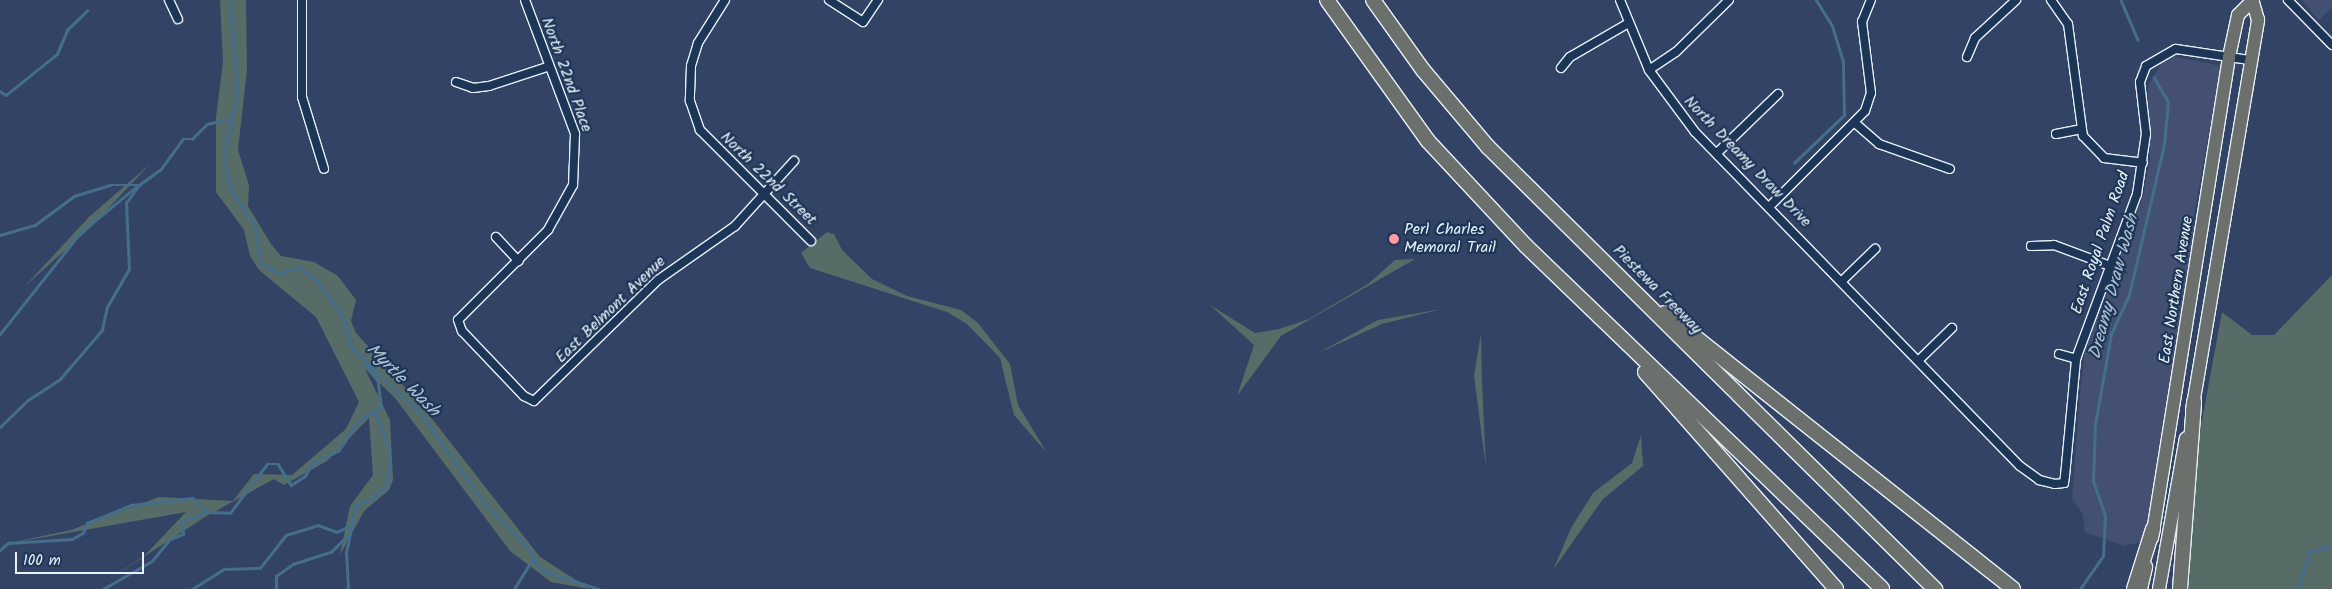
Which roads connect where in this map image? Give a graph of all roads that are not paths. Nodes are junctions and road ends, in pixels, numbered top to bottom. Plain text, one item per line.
1 (169, 0) edge
2 (302, 0) edge
3 (526, 0) edge
4 (725, 0) edge
5 (828, 0) edge
6 (878, 0) edge
7 (1327, 0) edge
8 (1373, 0) edge
9 (1620, 0) edge
10 (1729, 0) edge
11 (1871, 0) edge
12 (2016, 0) edge
13 (2051, 0) edge
14 (2288, 0) edge
15 (2253, 1) edge
16 (178, 19) dead end
17 (1628, 24) junction
18 (2332, 45) edge
19 (1967, 57) dead end
20 (2229, 57) junction
21 (2249, 60) junction
22 (547, 67) junction
23 (1561, 68) dead end
24 (1648, 70) junction
25 (456, 82) dead end
26 (1778, 94) dead end
27 (1855, 123) junction
28 (2081, 129) junction
29 (2056, 134) dead end
30 (1716, 153) junction
31 (794, 161) dead end
32 (2143, 163) junction
33 (324, 169) dead end
34 (1950, 169) dead end
35 (767, 195) junction
36 (1770, 206) junction
37 (496, 237) dead end
38 (812, 241) dead end
39 (2031, 246) dead end
40 (1875, 249) dead end
41 (518, 260) junction
42 (2110, 266) junction
43 (1616, 274) junction
44 (1843, 280) junction
45 (1590, 309) junction
46 (458, 320) joint
47 (1952, 328) dead end
48 (2059, 354) dead end
49 (2076, 358) junction
50 (1920, 360) junction
51 (2194, 402) junction
52 (2064, 483) joint
53 (2154, 529) junction
54 (1836, 589) edge
55 (1882, 589) edge
56 (1935, 589) edge
57 (2013, 589) edge
58 (2134, 589) edge
59 (2141, 589) edge
60 (2159, 589) edge
61 (2180, 589) edge

1 - 16 street
2 - 33 street
3 - 22 street, North 22nd Place
4 - 35 street, North 22nd Street
5 - 6 street
7 - 45 highway
8 - 43 highway, Piestewa Freeway
9 - 17 street, North Dreamy Draw Drive
10 - 24 street
11 - 27 street
12 - 19 street
13 - 28 street
14 - 18 street
15 - 20 main road, East Northern Avenue
15 - 21 main road, East Northern Avenue
17 - 23 street
17 - 24 street, North Dreamy Draw Drive
20 - 21 street, East Royal Palm Road
20 - 32 street, East Royal Palm Road
20 - 53 main road, East Northern Avenue
21 - 51 main road, East Northern Avenue
22 - 25 street
22 - 41 street, North 22nd Place
24 - 30 street, North Dreamy Draw Drive
26 - 30 street
27 - 34 street
27 - 36 street
28 - 29 street
28 - 32 street
30 - 36 street, North Dreamy Draw Drive
31 - 35 street, East Belmont Avenue
32 - 42 street, East Royal Palm Road
35 - 38 street, North 22nd Street
35 - 46 street, East Belmont Avenue
36 - 44 street, North Dreamy Draw Drive
37 - 41 street
39 - 42 street
40 - 44 street
41 - 46 street, North 22nd Place
42 - 49 street, East Royal Palm Road
43 - 56 highway, Piestewa Freeway
43 - 57 highway
44 - 50 street, North Dreamy Draw Drive
45 - 54 highway
45 - 55 highway
47 - 50 street
48 - 49 street
49 - 52 street, East Royal Palm Road
50 - 52 street, North Dreamy Draw Drive
51 - 60 main road, East Northern Avenue
51 - 61 highway
53 - 58 highway
53 - 59 main road, East Northern Avenue

